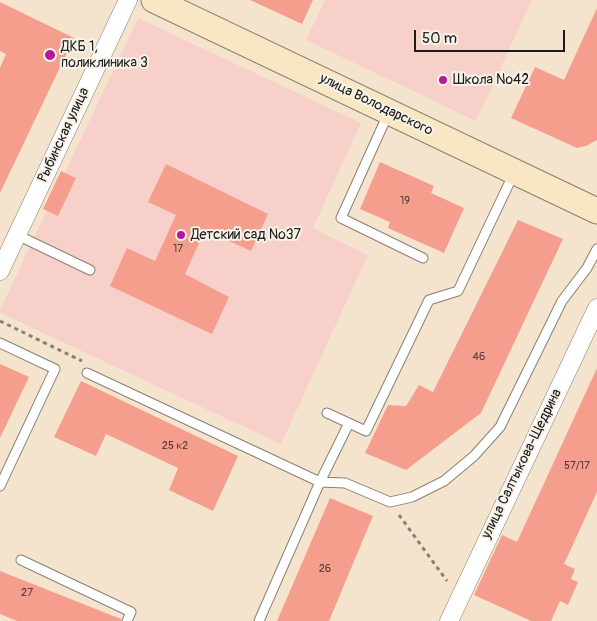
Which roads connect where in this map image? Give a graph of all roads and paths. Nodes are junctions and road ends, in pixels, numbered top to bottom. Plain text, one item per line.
1 (128, 0) edge
2 (154, 0) edge
3 (389, 111) junction
4 (514, 173) junction
5 (597, 212) edge
6 (17, 235) junction
7 (597, 249) edge
8 (423, 258) dead end
9 (90, 270) dead end
10 (0, 271) edge
11 (597, 308) edge
12 (0, 321) edge
13 (0, 343) edge
14 (87, 372) joint
15 (327, 412) dead end
16 (349, 423) junction
17 (320, 482) junction
18 (0, 486) edge
19 (390, 502) junction
20 (21, 560) dead end
21 (459, 598) junction
22 (127, 621) edge
23 (259, 621) edge
24 (449, 621) edge

1 - 6 street, Рыбинская улица
2 - 3 street, улица Володарского
3 - 4 street, улица Володарского
3 - 8 lane
4 - 5 street, улица Володарского
4 - 16 lane
6 - 9 lane
6 - 10 street, Рыбинская улица
7 - 19 lane
11 - 21 street, улица Салтыкова-Щедрина
12 - 14 path
13 - 18 lane
14 - 17 lane
15 - 16 lane
16 - 17 lane
17 - 19 lane
17 - 23 lane
19 - 21 path
20 - 22 lane
21 - 24 street, улица Салтыкова-Щедрина

